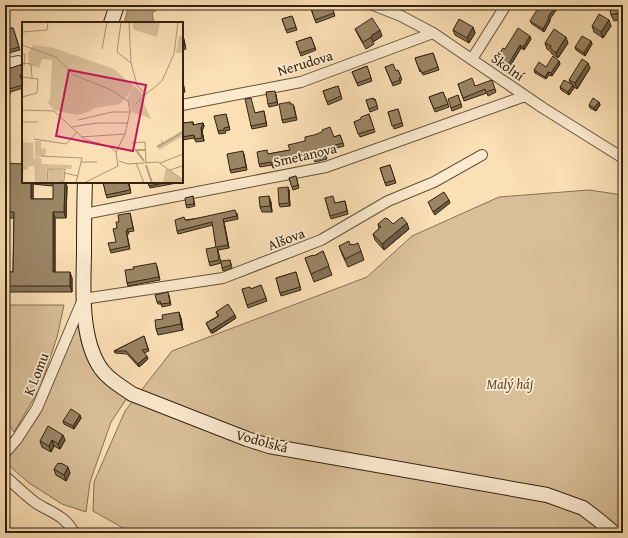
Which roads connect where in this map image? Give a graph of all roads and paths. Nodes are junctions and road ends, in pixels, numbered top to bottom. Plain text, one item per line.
1 (117, 5) edge
2 (373, 5) edge
3 (506, 5) edge
4 (112, 22) edge
5 (433, 33) junction
6 (472, 59) junction
7 (18, 61) dead end
8 (5, 64) edge
9 (525, 96) junction
10 (183, 105) edge
11 (482, 155) dead end
12 (623, 158) edge
13 (85, 183) edge
14 (84, 214) junction
15 (83, 299) junction
16 (5, 453) edge
17 (5, 476) edge
18 (74, 533) edge
19 (614, 533) edge

1 - 4 street
2 - 5 street, Školní
3 - 6 street
5 - 6 street, Školní
5 - 10 street, Nerudova
6 - 9 street, Školní
7 - 8 street
9 - 12 street, Školní
9 - 14 street, Smetanova
11 - 15 street, Alšova
13 - 14 street, Vodolská
14 - 15 street, Vodolská
15 - 16 street, K Lomu
15 - 19 street, Vodolská
17 - 18 street

